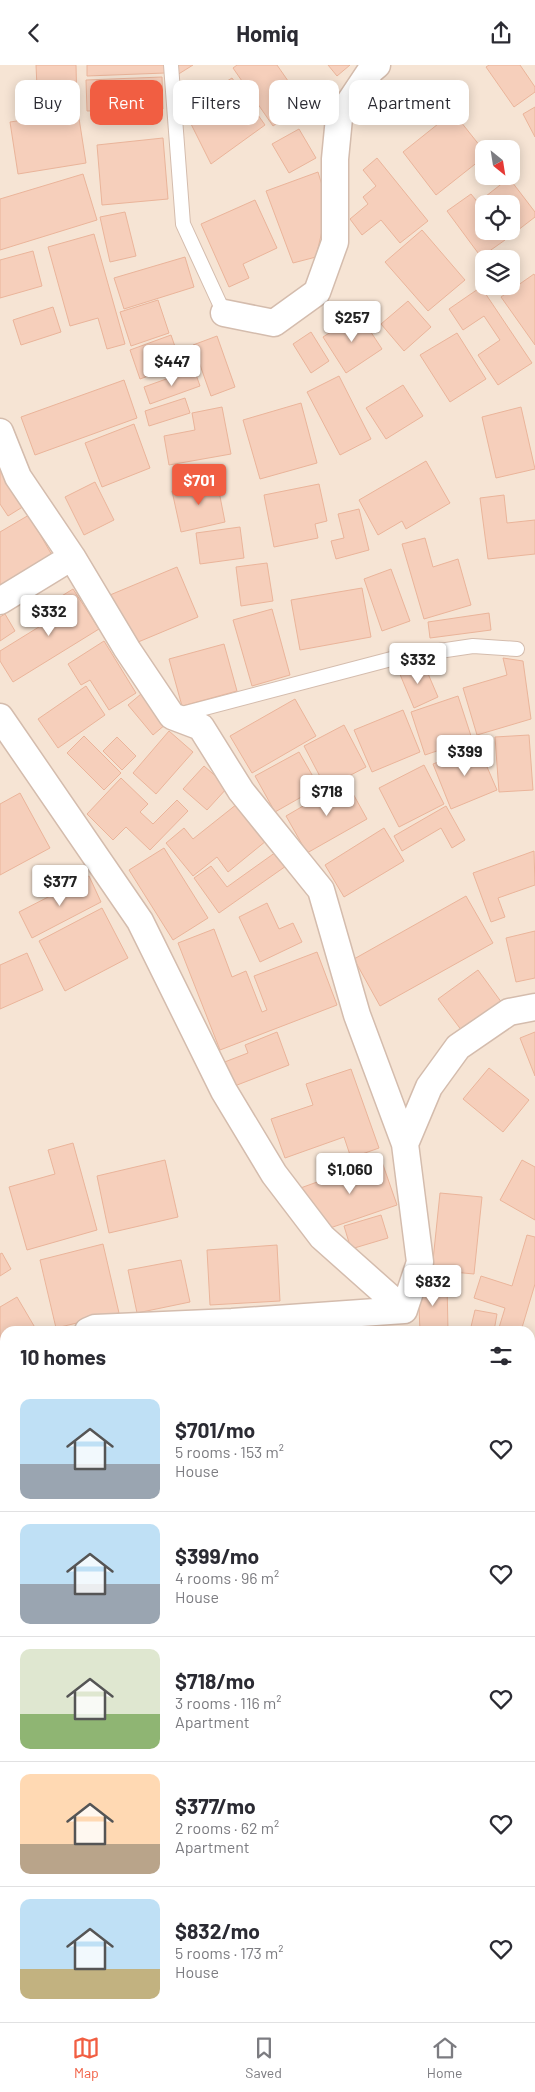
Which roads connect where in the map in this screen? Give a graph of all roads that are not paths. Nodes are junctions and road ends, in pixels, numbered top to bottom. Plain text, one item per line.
1 (172, 65) edge
2 (377, 65) edge
3 (224, 313) joint
4 (0, 432) edge
5 (72, 557) junction
6 (0, 601) edge
7 (517, 649) dead end
8 (172, 716) junction
9 (0, 717) edge
10 (535, 1007) edge
11 (405, 1144) junction
12 (404, 1310) junction
13 (141, 1326) edge

1 - 3 lane
2 - 3 street
4 - 5 street
5 - 6 street
5 - 8 street
7 - 8 lane
8 - 11 street
9 - 12 street
10 - 11 street
11 - 12 street
12 - 13 street

